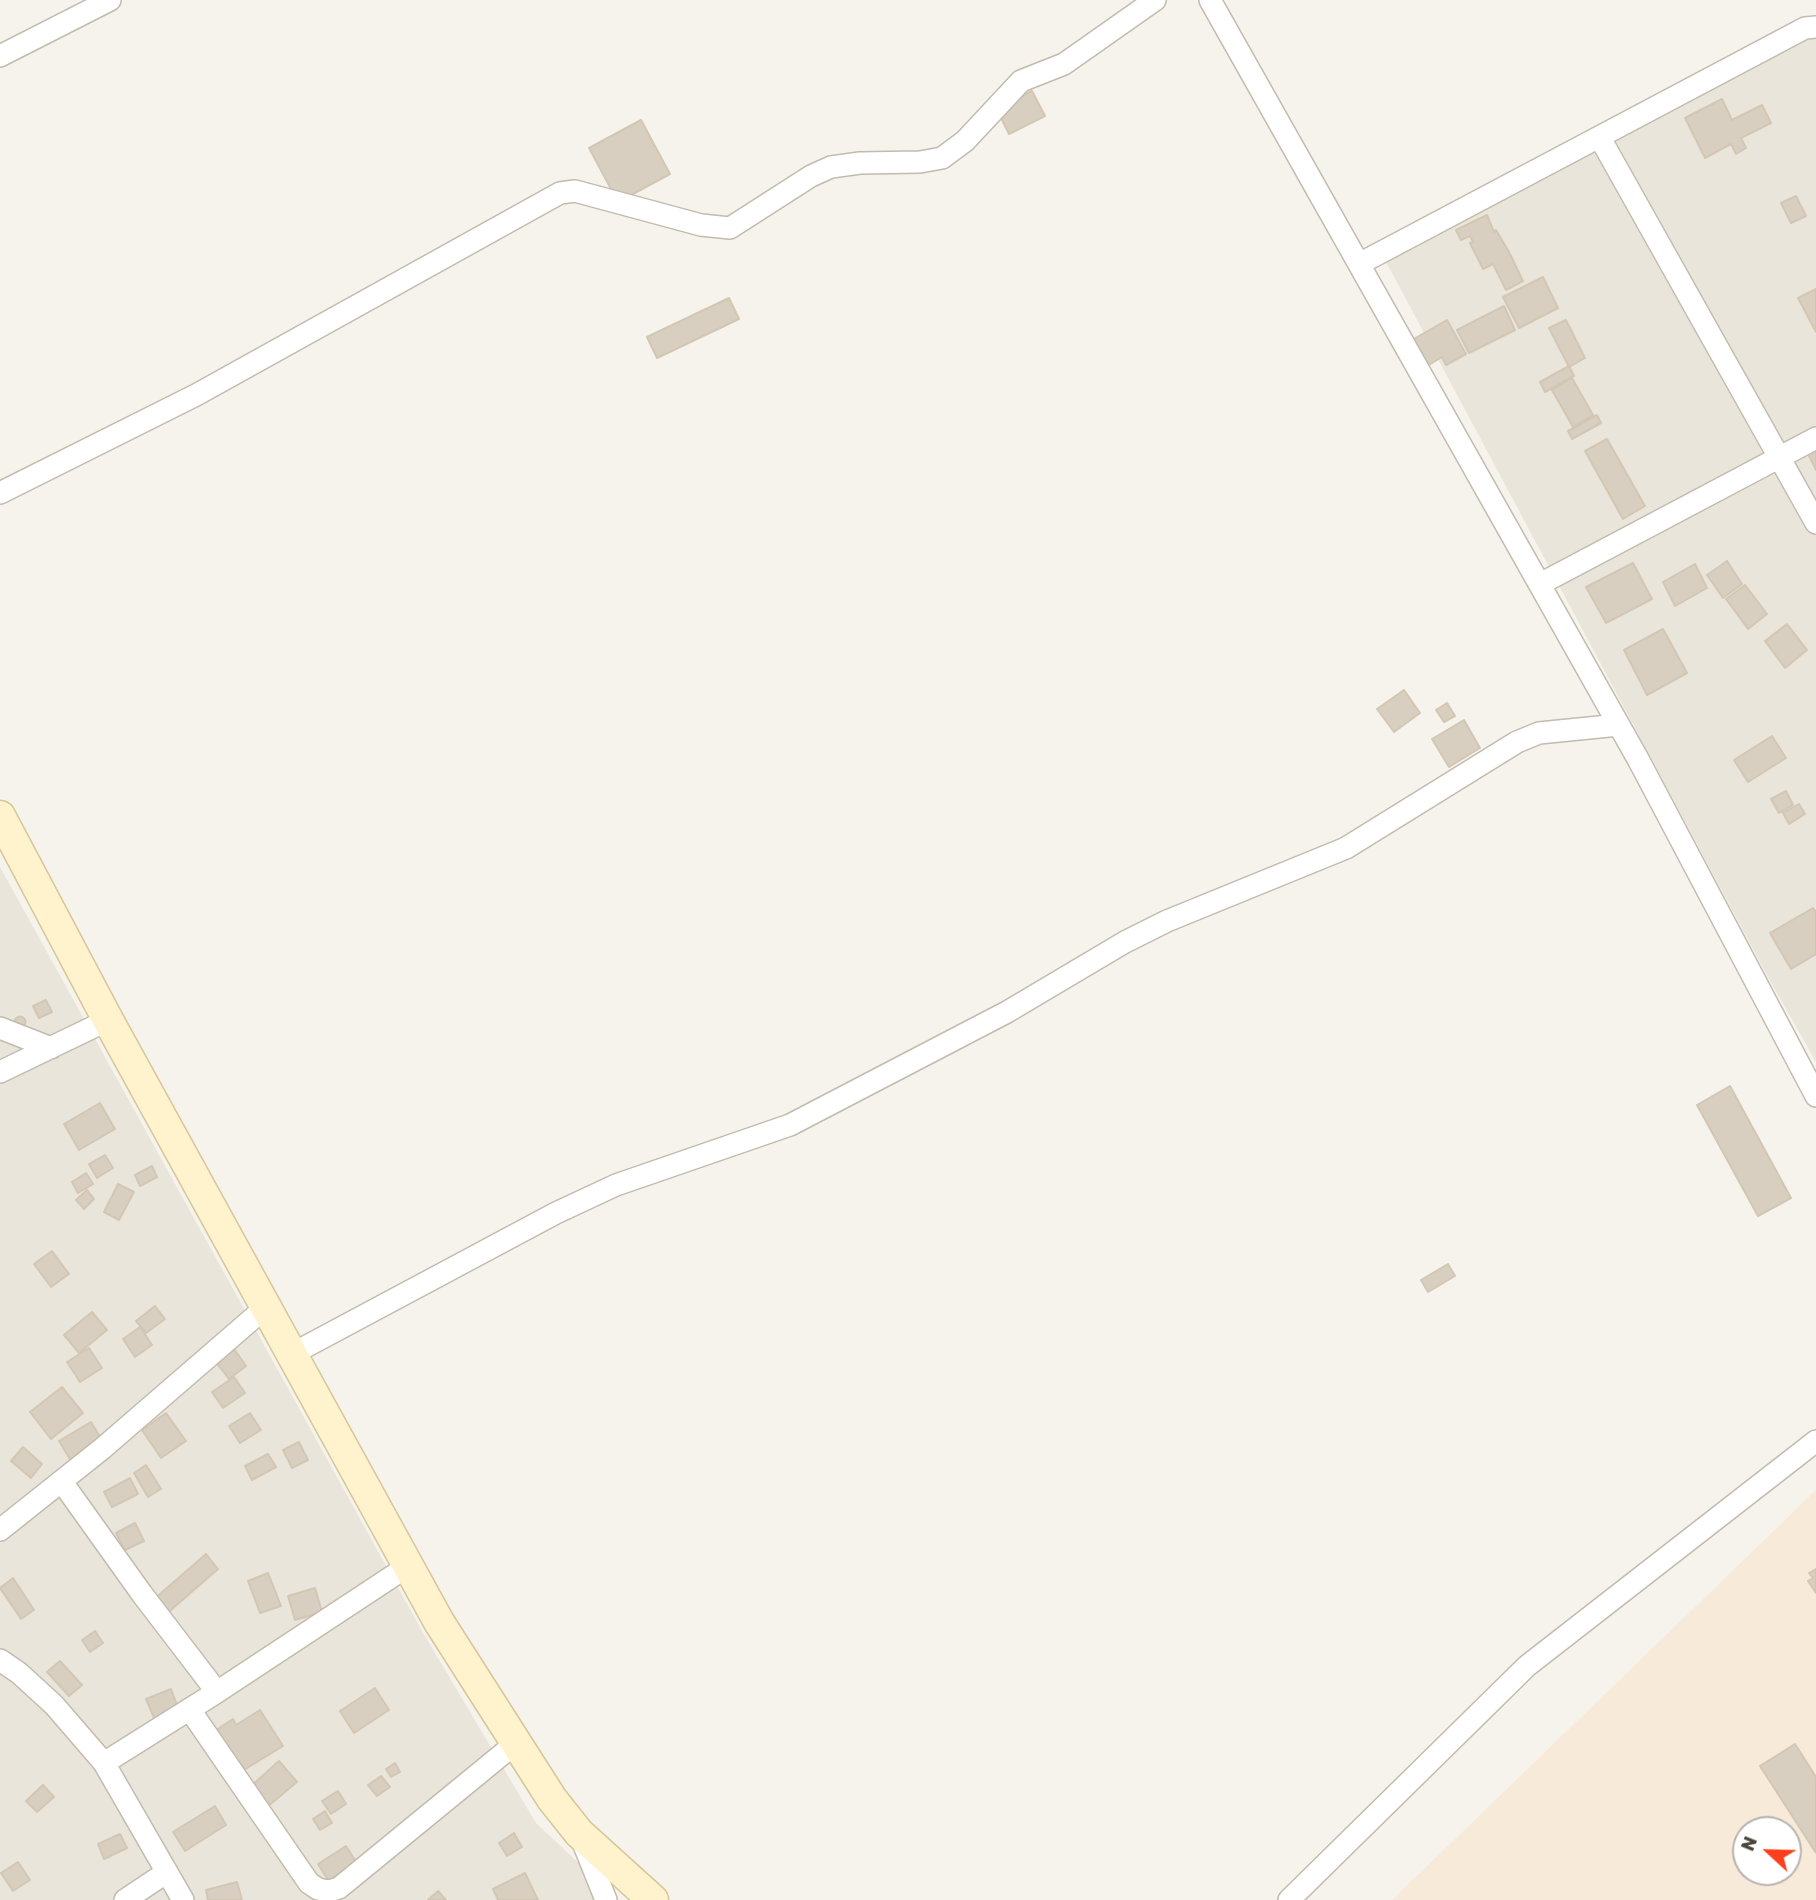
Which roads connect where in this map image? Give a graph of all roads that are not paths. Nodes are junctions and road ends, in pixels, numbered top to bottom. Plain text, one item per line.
1 (110, 0) edge
2 (1155, 0) edge
3 (1210, 0) edge
4 (1816, 27) edge
5 (0, 56) edge
6 (1600, 138) junction
7 (1359, 264) junction
8 (1816, 438) edge
9 (1777, 458) junction
10 (0, 493) edge
11 (1816, 523) edge
12 (1540, 584) junction
13 (1619, 725) junction
14 (0, 816) edge
15 (108, 1020) junction
16 (0, 1028) edge
17 (51, 1048) junction
18 (0, 1072) edge
19 (1816, 1096) edge
20 (266, 1307) junction
21 (292, 1354) junction
22 (1816, 1441) edge
23 (62, 1482) junction
24 (0, 1530) edge
25 (408, 1566) junction
26 (0, 1660) edge
27 (217, 1692) junction
28 (190, 1710) junction
29 (516, 1743) junction
30 (104, 1763) junction
31 (579, 1833) junction
32 (167, 1872) junction
33 (125, 1900) edge
34 (183, 1900) edge
35 (606, 1900) edge
36 (653, 1900) edge
37 (1289, 1900) edge

1 - 5 street
2 - 10 street
3 - 7 street
4 - 6 street
6 - 7 street
6 - 9 street
7 - 12 street
8 - 9 street
9 - 11 street
9 - 12 street
12 - 13 street
13 - 19 street
13 - 21 street
14 - 15 street
15 - 17 street
15 - 20 street
16 - 17 street
17 - 18 street
20 - 21 street
20 - 23 street
21 - 25 street
22 - 37 street
23 - 24 street
23 - 27 street
25 - 27 street
25 - 29 street
26 - 30 street
27 - 28 street
28 - 29 street
28 - 30 street
29 - 31 street
30 - 32 street
31 - 35 street
31 - 36 street
32 - 33 street
32 - 34 street

